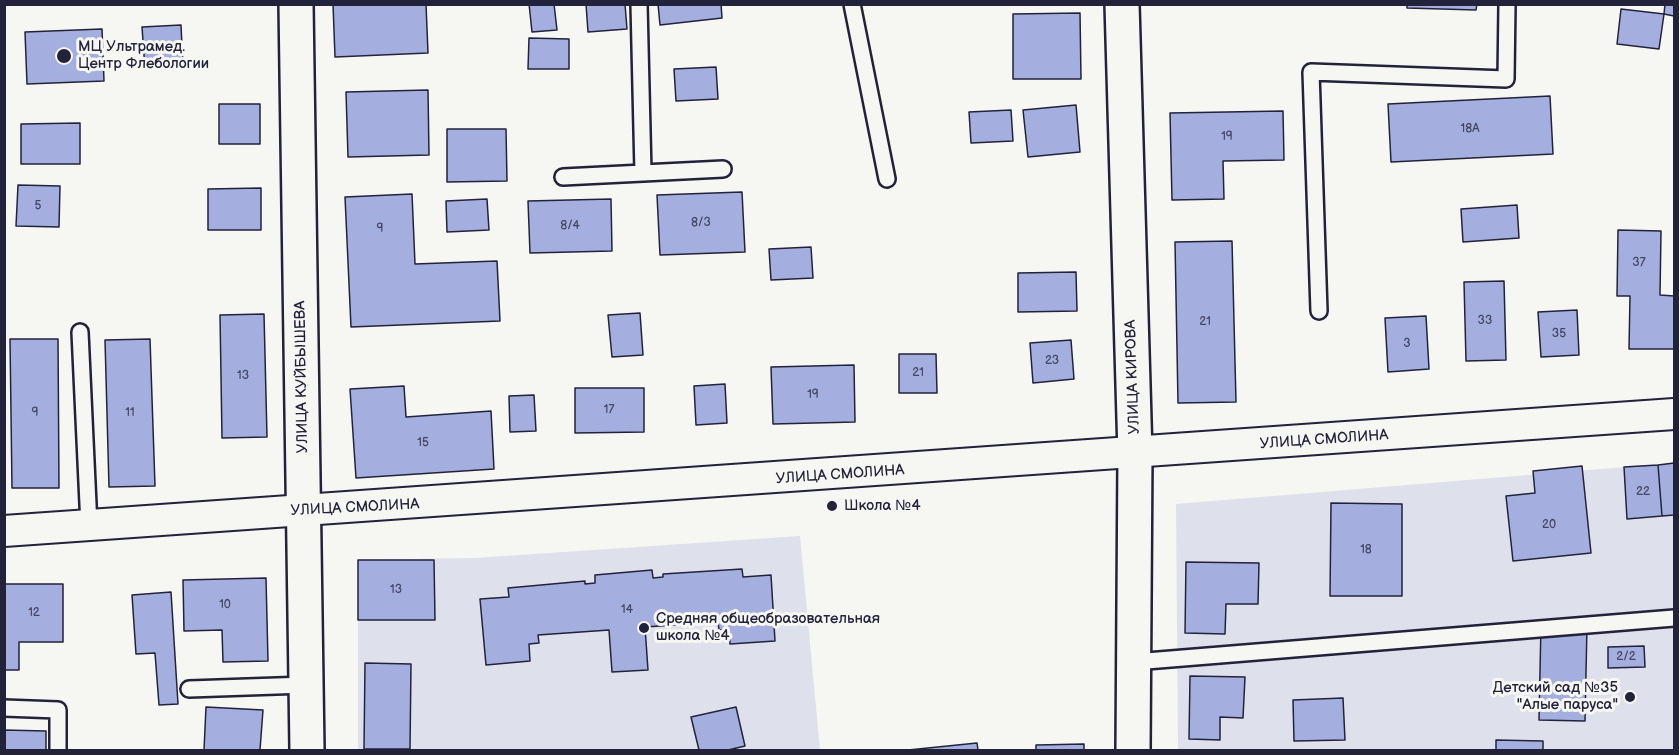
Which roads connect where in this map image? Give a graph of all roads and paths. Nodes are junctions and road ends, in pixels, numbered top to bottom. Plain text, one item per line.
1 (296, 4) edge
2 (639, 4) edge
3 (852, 4) edge
4 (1122, 4) edge
5 (1507, 4) edge
6 (723, 169) dead end
7 (644, 173) junction
8 (563, 177) dead end
9 (887, 180) dead end
10 (1319, 311) dead end
11 (80, 332) dead end
12 (1674, 414) edge
13 (1135, 454) junction
14 (303, 511) junction
15 (89, 526) junction
16 (4, 531) edge
17 (1674, 618) edge
18 (1134, 662) junction
19 (306, 685) junction
20 (189, 689) dead end
21 (4, 708) edge
22 (58, 750) edge
23 (307, 750) edge
24 (1133, 750) edge

1 - 14 main road, УЛИЦА КУЙБЫШЕВА
2 - 7 lane
3 - 9 lane
4 - 13 main road, УЛИЦА КИРОВА
5 - 10 lane
6 - 7 lane
7 - 8 lane
11 - 15 lane
12 - 13 street, УЛИЦА СМОЛИНА
13 - 14 street, УЛИЦА СМОЛИНА
13 - 18 main road, УЛИЦА КИРОВА
14 - 15 street, УЛИЦА СМОЛИНА
14 - 19 main road, УЛИЦА КУЙБЫШЕВА
15 - 16 street, УЛИЦА СМОЛИНА
17 - 18 lane
18 - 24 main road, УЛИЦА КИРОВА
19 - 20 lane
19 - 23 main road, УЛИЦА КУЙБЫШЕВА
21 - 22 lane

